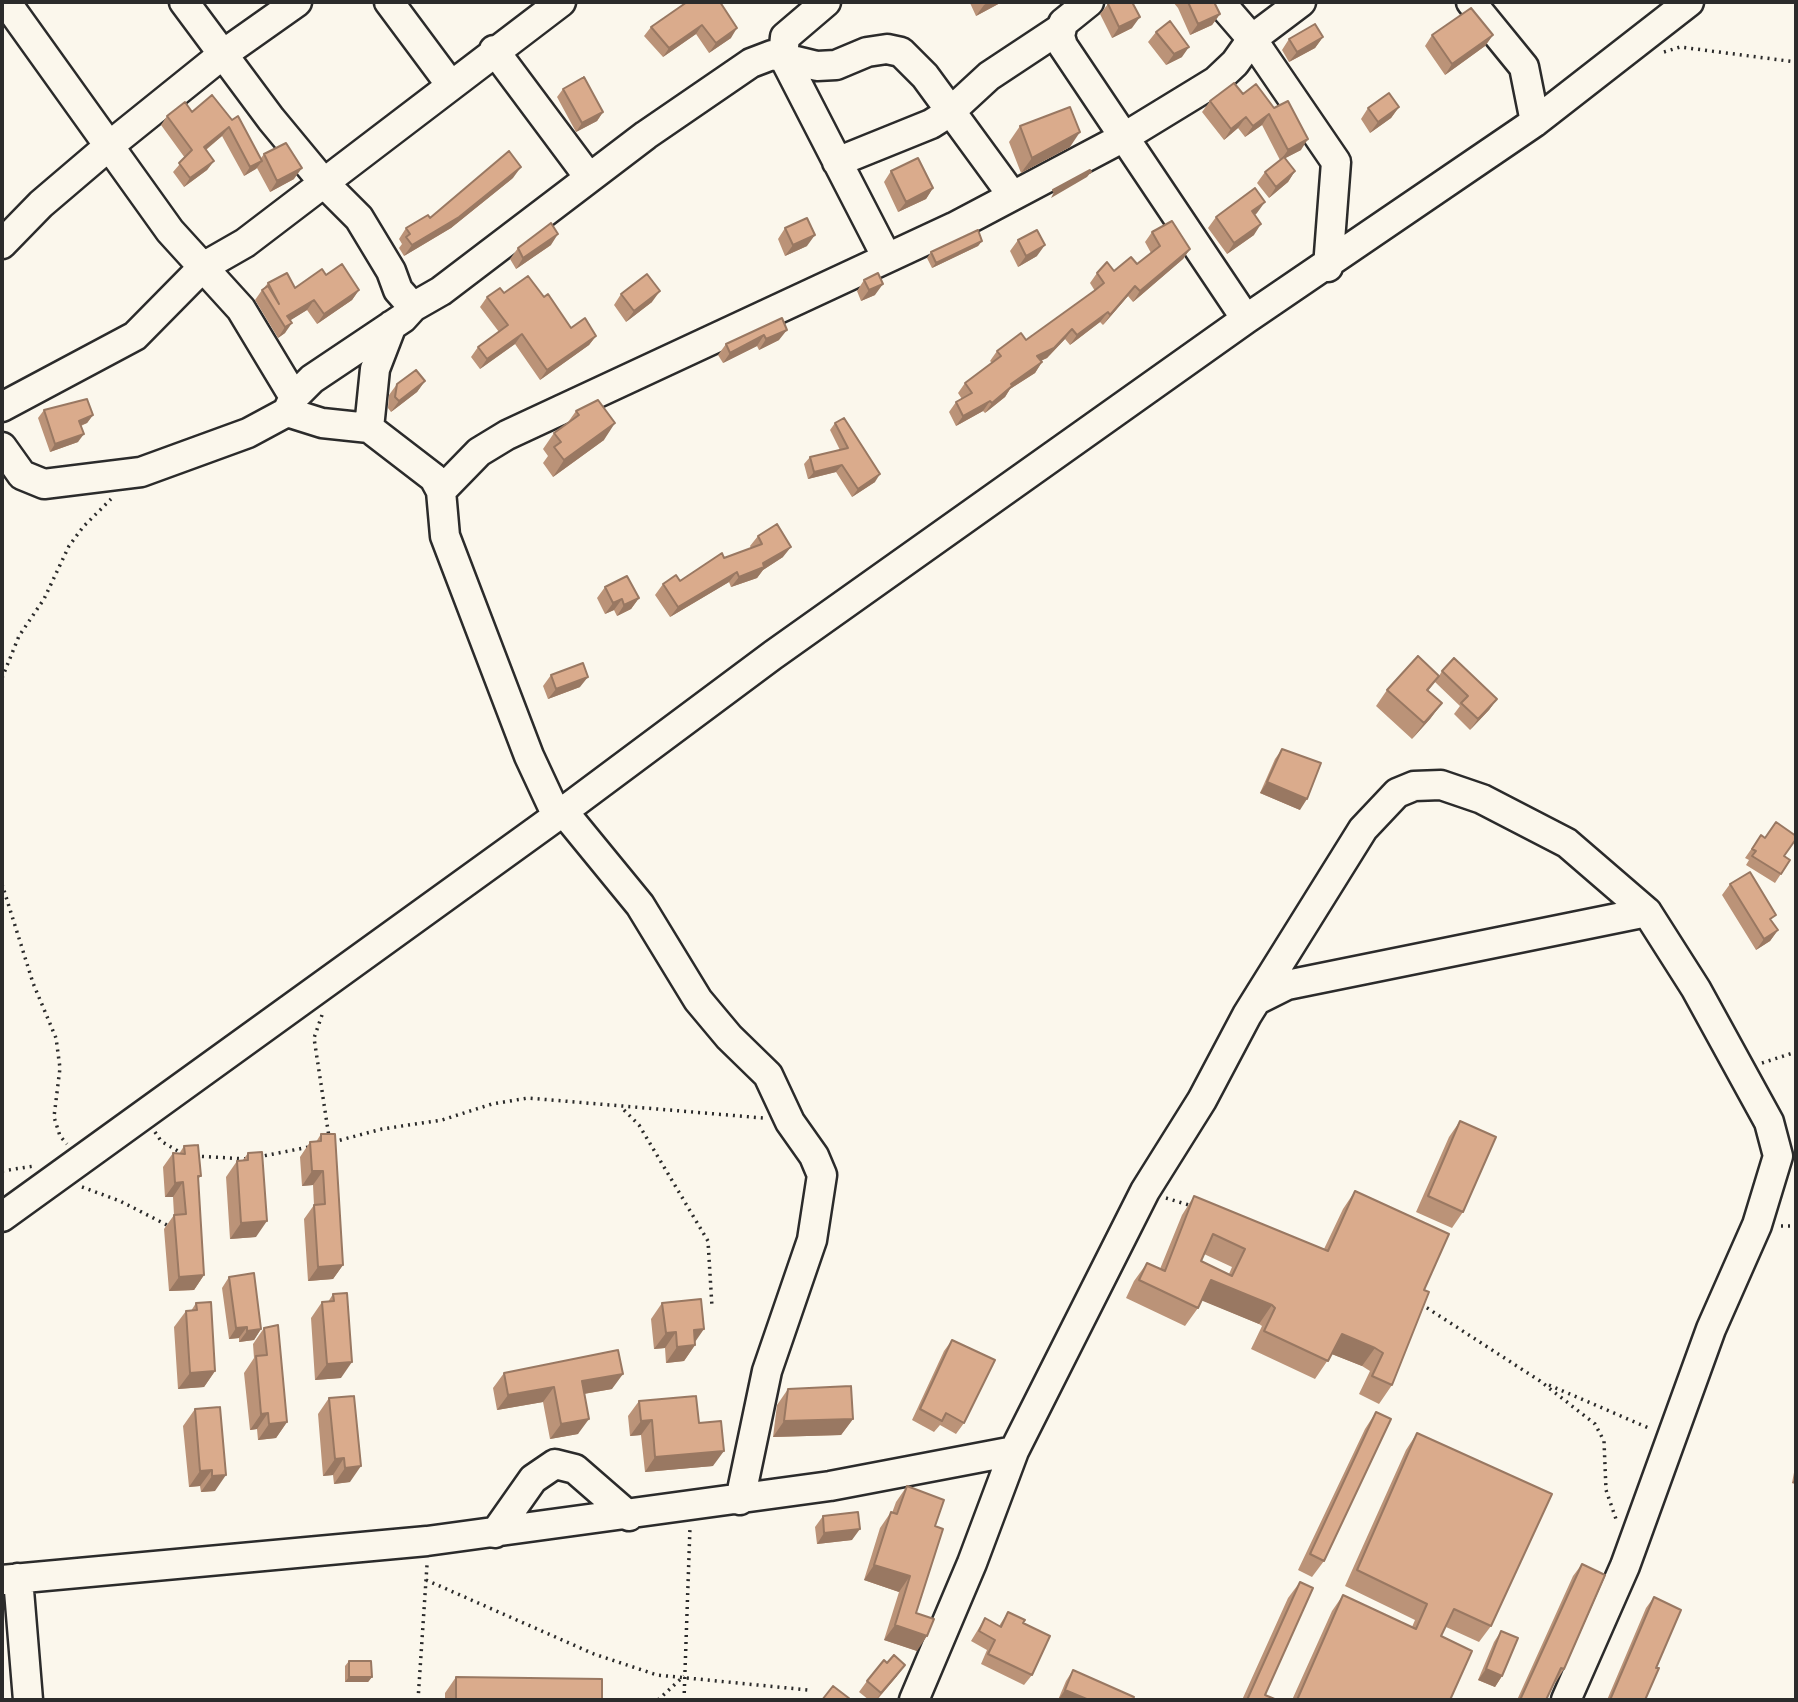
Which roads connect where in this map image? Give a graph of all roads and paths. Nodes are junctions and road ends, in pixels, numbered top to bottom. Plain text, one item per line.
1 (6, 2) edge
2 (184, 2) edge
3 (297, 2) edge
4 (389, 2) edge
5 (561, 2) edge
6 (826, 2) edge
7 (1089, 2) edge
8 (1220, 2) edge
9 (1301, 2) edge
10 (1471, 2) edge
11 (1689, 2) edge
12 (1060, 29) junction
13 (1252, 39) junction
14 (494, 50) junction
15 (222, 55) junction
16 (1654, 55) dead end
17 (783, 56) junction
18 (1796, 62) edge
19 (450, 84) junction
20 (950, 112) junction
21 (1535, 122) junction
22 (1126, 136) junction
23 (109, 146) junction
24 (837, 162) junction
25 (588, 176) junction
26 (324, 183) junction
27 (1012, 195) junction
28 (2, 244) edge
29 (886, 256) junction
30 (203, 267) junction
31 (1328, 267) junction
32 (413, 307) junction
33 (1246, 320) junction
34 (391, 325) junction
35 (290, 404) junction
36 (2, 407) edge
37 (369, 428) junction
38 (2, 447) edge
39 (441, 491) junction
40 (114, 497) dead end
41 (2, 678) edge
42 (560, 814) junction
43 (2, 884) edge
44 (1647, 912) junction
45 (1257, 1000) junction
46 (324, 1012) dead end
47 (1796, 1052) edge
48 (1740, 1071) junction
49 (622, 1108) junction
50 (145, 1114) junction
51 (790, 1122) junction
52 (319, 1145) edge
53 (91, 1153) junction
54 (63, 1174) junction
55 (1145, 1191) junction
56 (1196, 1208) edge
57 (2, 1217) edge
58 (167, 1224) dead end
59 (1410, 1298) edge
60 (712, 1307) dead end
61 (1540, 1381) junction
62 (1672, 1437) junction
63 (1014, 1451) junction
64 (740, 1500) junction
65 (691, 1507) junction
66 (629, 1516) junction
67 (495, 1533) junction
68 (427, 1541) junction
69 (1625, 1566) junction
70 (10, 1579) edge
71 (426, 1580) junction
72 (684, 1676) junction
73 (808, 1690) dead end
74 (28, 1700) edge
75 (418, 1700) edge
76 (658, 1700) edge
77 (684, 1700) edge
78 (914, 1700) edge
79 (1566, 1700) edge

1 - 23 street
2 - 15 street
3 - 15 street
4 - 19 street
5 - 14 street
6 - 17 street
7 - 12 street
8 - 13 street
9 - 13 street
10 - 21 street
11 - 21 street
12 - 20 street
12 - 22 street
13 - 22 street
13 - 31 street
14 - 19 street
14 - 25 street
15 - 23 street
15 - 26 street
16 - 18 path
17 - 20 street
17 - 24 street
17 - 25 street
19 - 26 street
20 - 24 street
20 - 27 street
21 - 31 street
22 - 27 street
22 - 33 street
23 - 28 street
23 - 30 street
24 - 29 street
25 - 32 street
26 - 30 street
26 - 32 street
27 - 29 street
29 - 39 street
30 - 35 street
30 - 36 street
31 - 33 street
32 - 34 street
33 - 42 street
34 - 35 street
34 - 37 street
35 - 37 street
35 - 38 street
37 - 39 street
39 - 42 street
40 - 41 path
42 - 50 street
42 - 51 street
43 - 53 path
44 - 45 street
44 - 45 street
44 - 48 street
45 - 55 street
46 - 49 path
47 - 48 path
48 - 62 street
49 - 51 path
49 - 60 path
50 - 52 path
50 - 53 street
51 - 64 street
53 - 54 street
54 - 57 street
54 - 58 path
55 - 56 path
55 - 63 street
59 - 61 path
61 - 62 path
61 - 69 path
62 - 69 street
63 - 64 street
63 - 78 street
64 - 65 street
65 - 66 street
65 - 72 path
66 - 67 street
66 - 67 street
67 - 68 street
68 - 70 street
68 - 71 path
69 - 79 street
70 - 74 street
71 - 72 path
71 - 75 path
72 - 73 path
72 - 76 path
72 - 77 path

